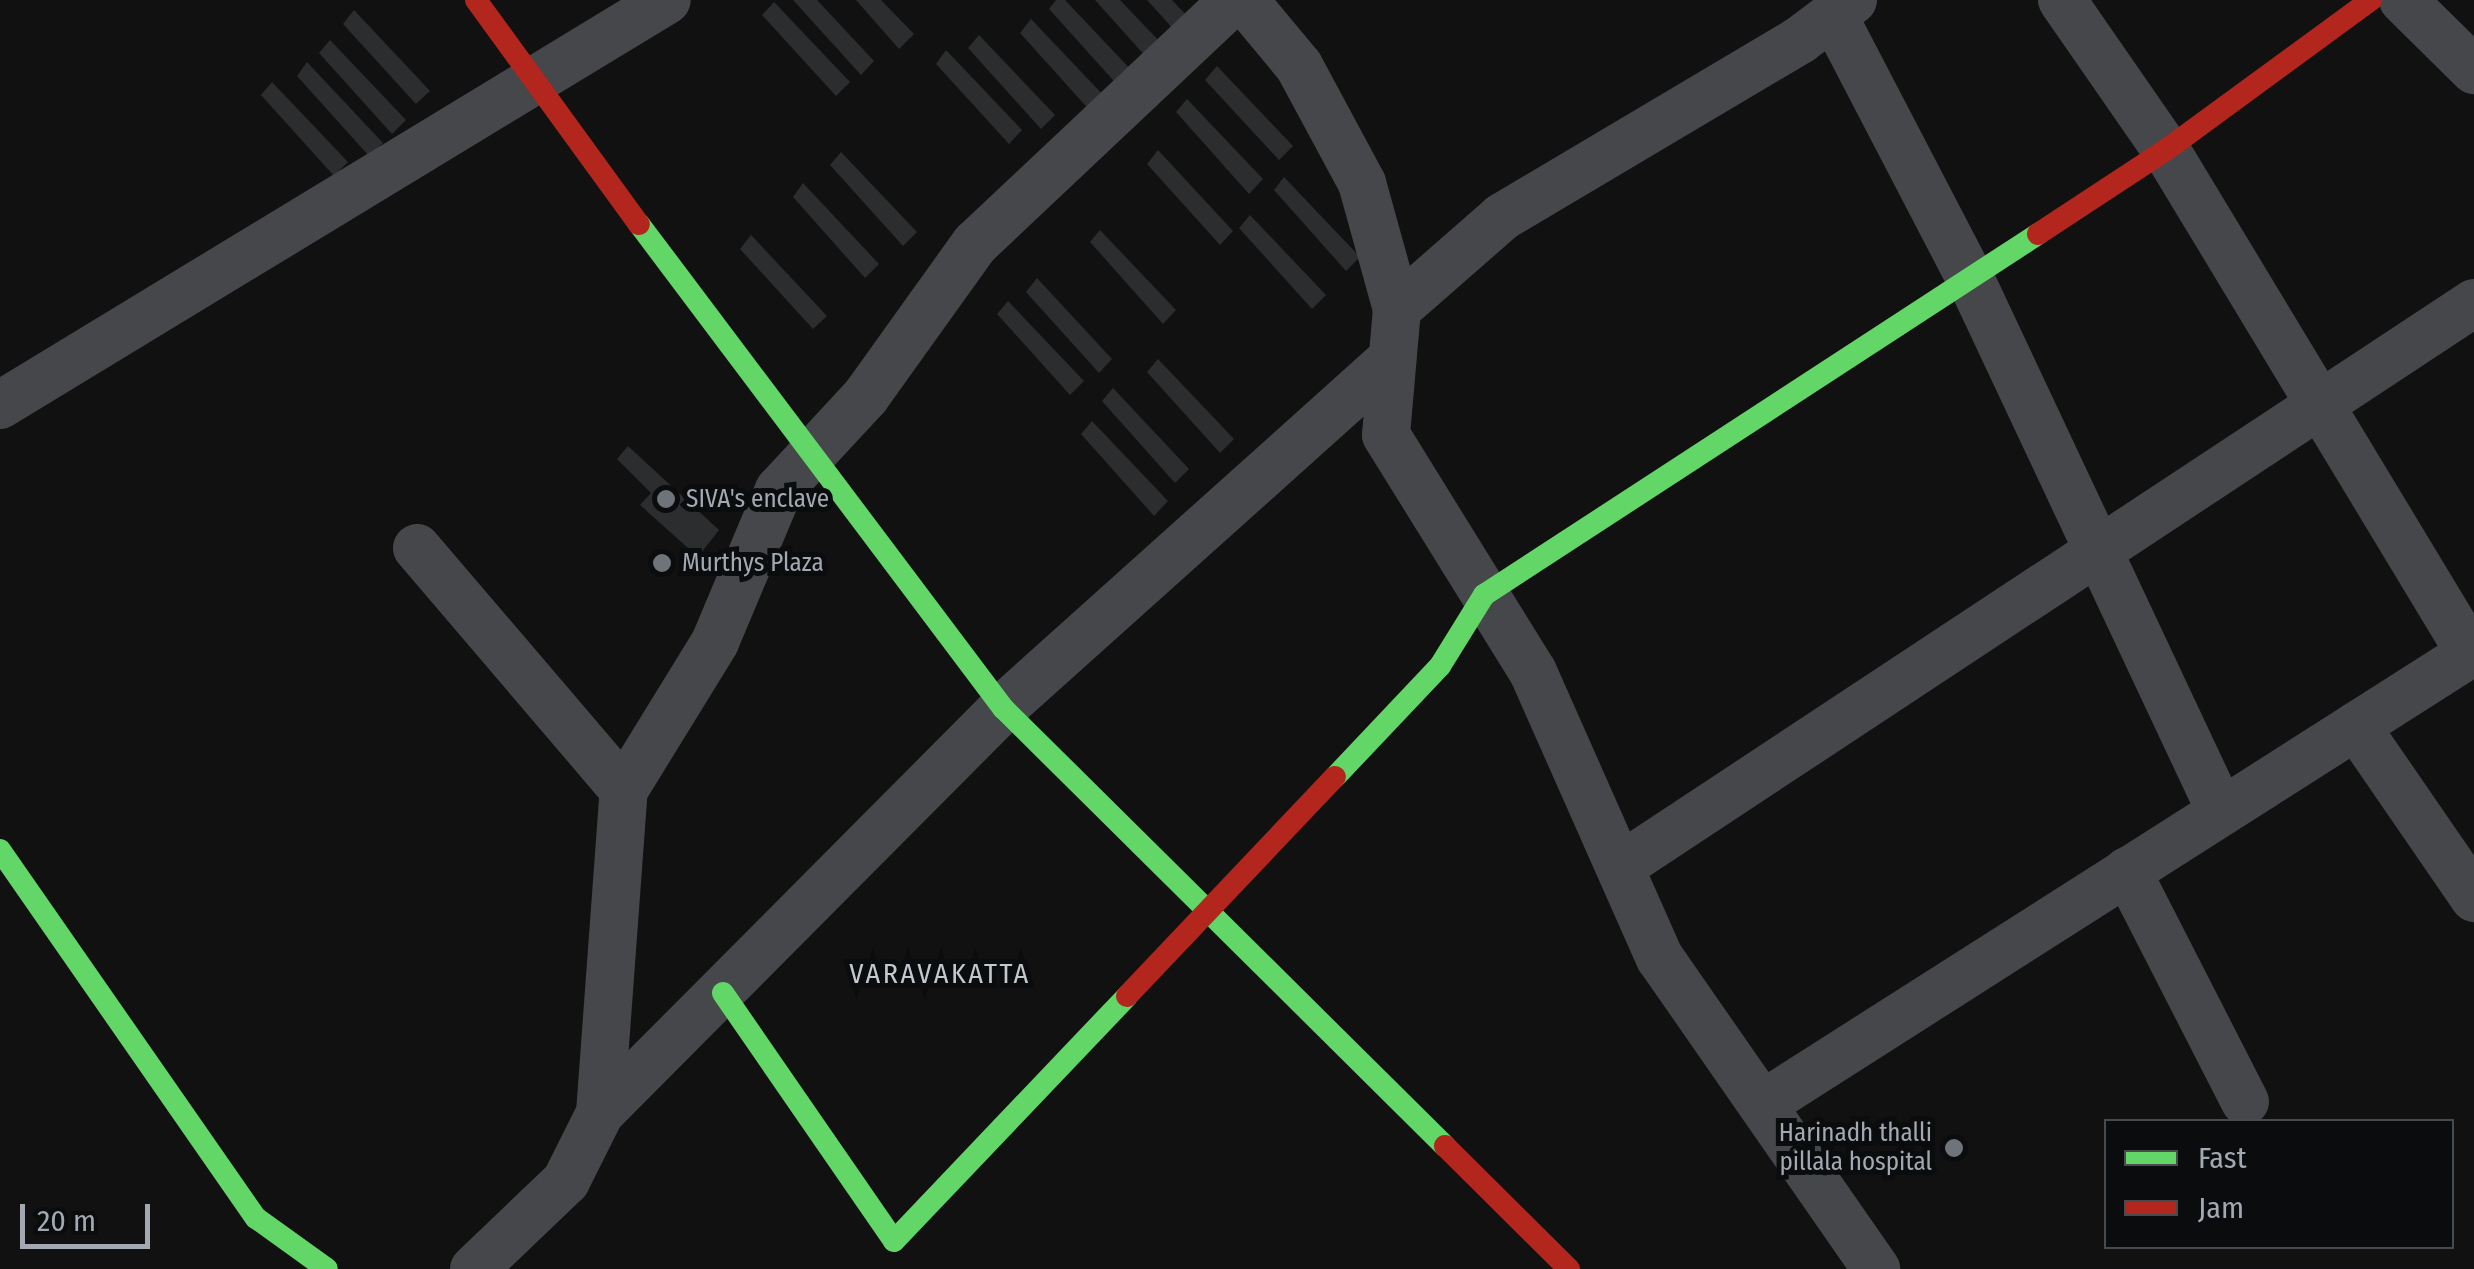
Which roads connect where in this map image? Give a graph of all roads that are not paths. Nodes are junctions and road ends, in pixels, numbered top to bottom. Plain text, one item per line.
1 (476, 0) edge
2 (666, 0) edge
3 (1234, 0) edge
4 (1244, 0) edge
5 (2062, 0) edge
6 (2371, 0) edge
7 (2403, 0) edge
8 (1843, 8) edge
9 (2474, 70) edge
10 (534, 81) junction
11 (2166, 150) junction
12 (1970, 278) junction
13 (2474, 303) edge
14 (1396, 309) junction
15 (1392, 360) junction
16 (0, 405) edge
17 (2317, 407) junction
18 (808, 458) junction
19 (416, 548) dead end
20 (2101, 552) junction
21 (1484, 594) junction
22 (2472, 652) edge
23 (1003, 708) junction
24 (2356, 726) junction
25 (624, 790) junction
26 (2220, 812) junction
27 (0, 850) edge
28 (1621, 866) junction
29 (2127, 871) junction
30 (2474, 898) edge
31 (1209, 912) junction
32 (722, 993) junction
33 (2245, 1102) dead end
34 (1763, 1104) junction
35 (600, 1113) junction
36 (327, 1269) edge
37 (474, 1269) edge
38 (1569, 1269) edge
39 (1876, 1269) edge

1 - 10 main road
2 - 10 street
3 - 18 street
4 - 14 street
5 - 11 street
6 - 11 main road
7 - 9 street
8 - 12 street
8 - 14 street
10 - 16 street
10 - 18 main road
11 - 12 main road
11 - 17 street
12 - 20 street
12 - 21 main road
13 - 17 street
14 - 15 street
15 - 21 street
15 - 23 street
17 - 20 street
17 - 22 street
18 - 23 main road
18 - 25 street
19 - 25 street
20 - 26 street
20 - 28 street
21 - 28 street
21 - 31 main road
22 - 24 street
23 - 31 main road
23 - 32 street
24 - 26 street
24 - 30 street
25 - 35 street
26 - 29 street
27 - 36 main road
28 - 34 street
29 - 33 street
29 - 34 street
31 - 32 main road
31 - 38 main road
32 - 35 street
34 - 39 street
35 - 37 street

